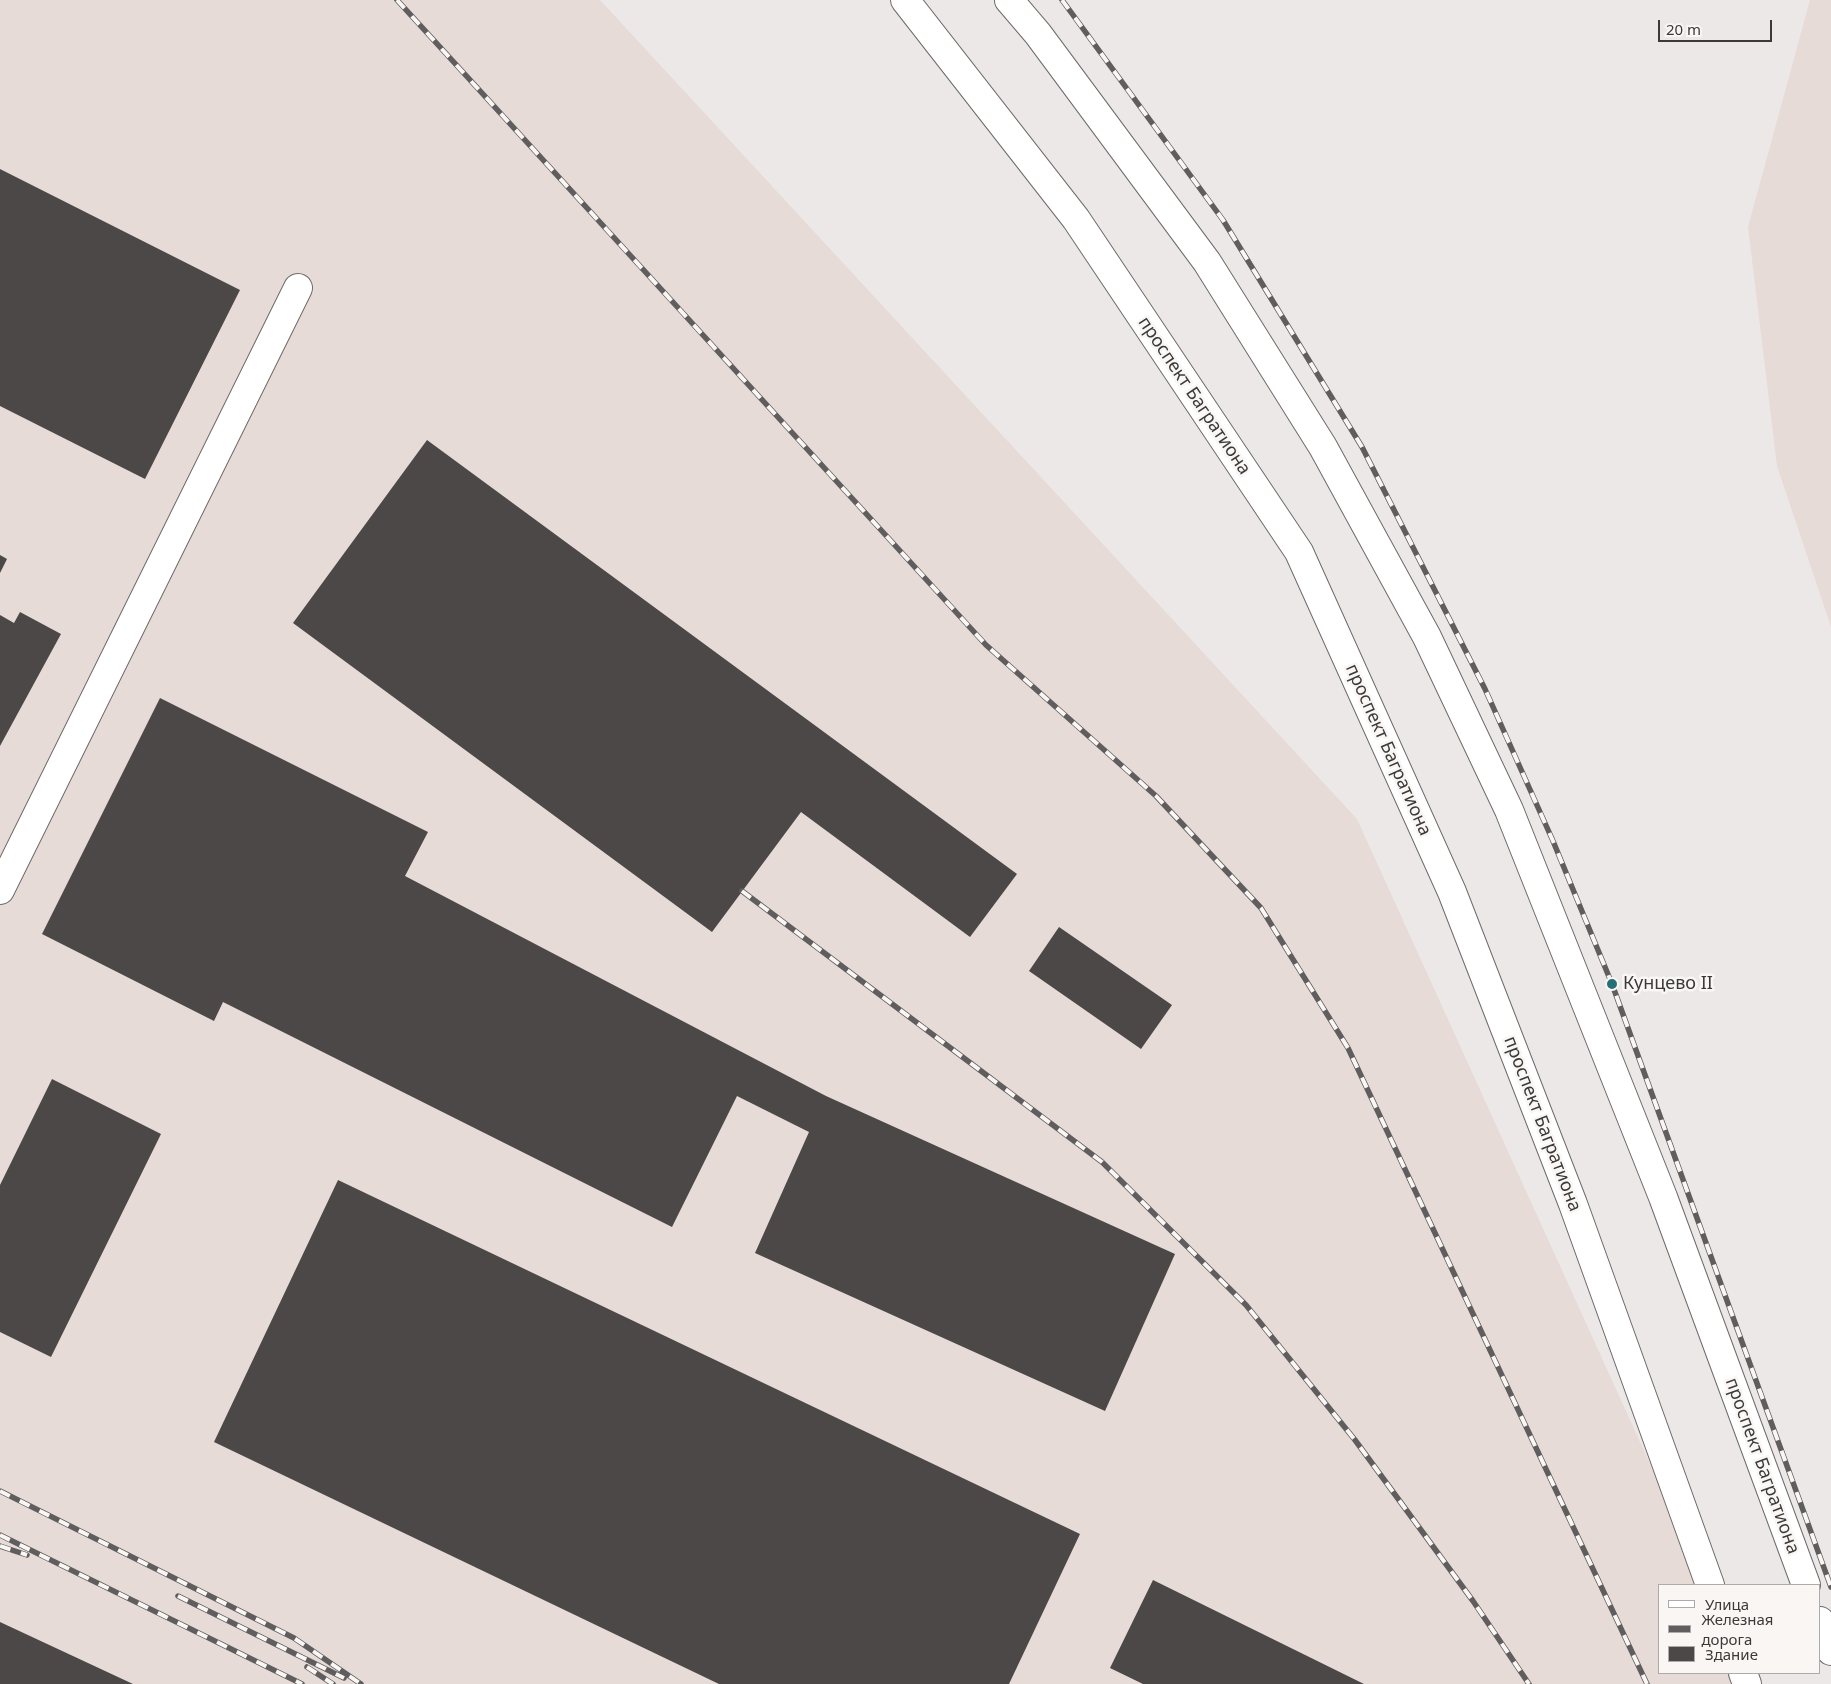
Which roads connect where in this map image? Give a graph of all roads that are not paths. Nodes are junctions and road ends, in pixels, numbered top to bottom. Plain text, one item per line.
1 (905, 0) edge
2 (1009, 0) edge
3 (298, 288) dead end
4 (0, 890) edge
5 (1710, 1584) edge
6 (1806, 1584) edge
7 (1821, 1624) edge
8 (1831, 1651) edge

1 - 5 main road, проспект Багратиона
2 - 6 main road, проспект Багратиона
3 - 4 main road
7 - 8 main road

